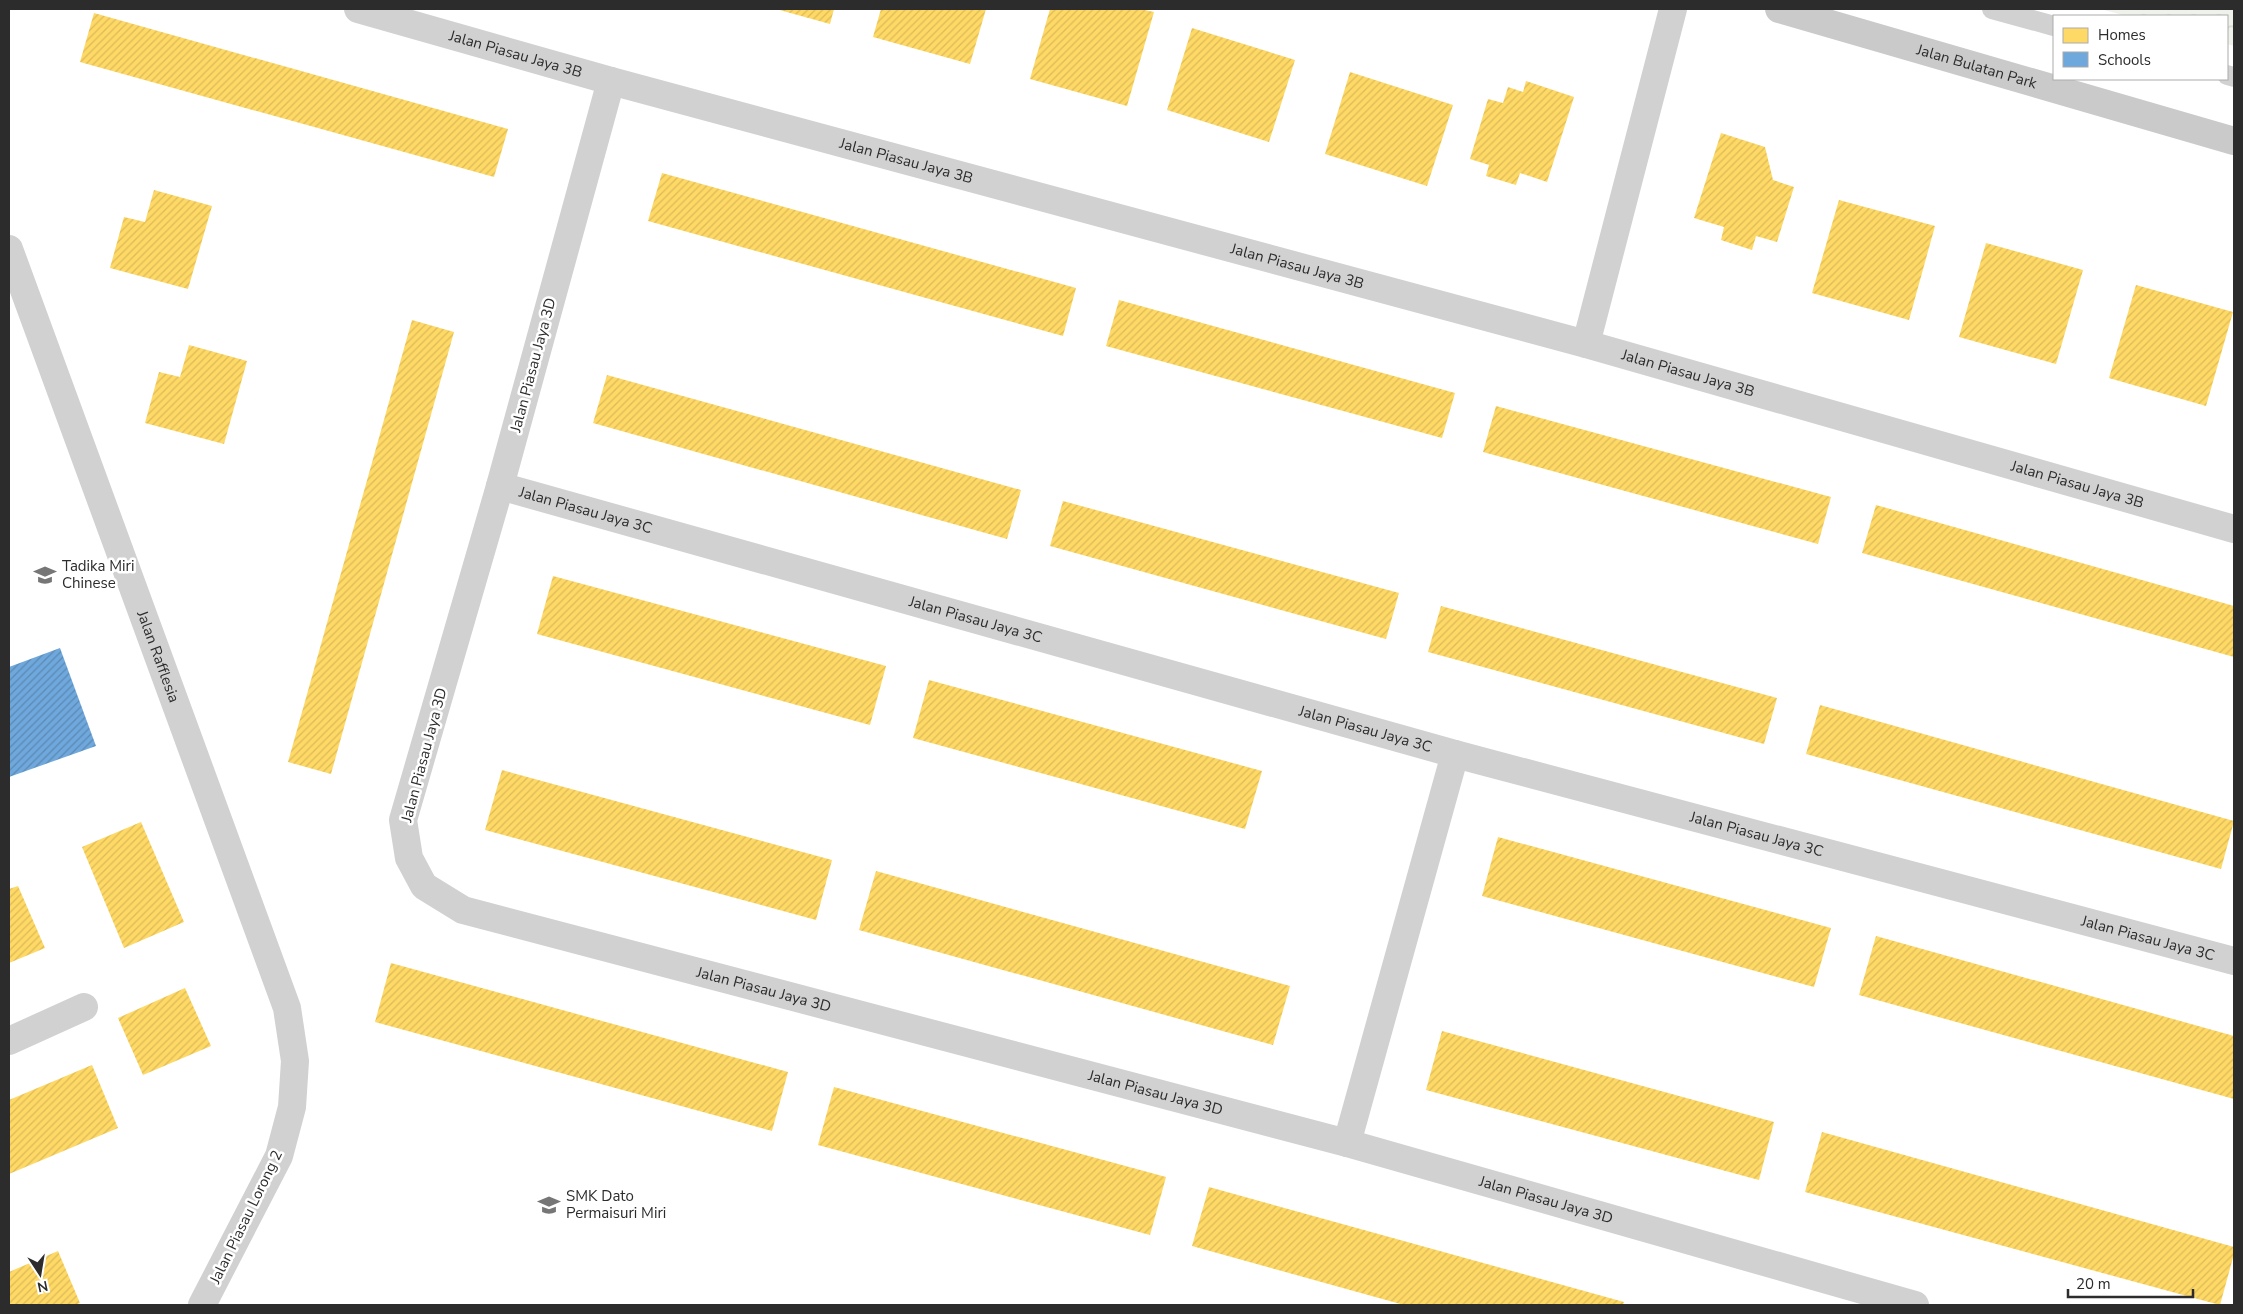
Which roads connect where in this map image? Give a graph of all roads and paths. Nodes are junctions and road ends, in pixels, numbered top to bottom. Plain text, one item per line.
1 (358, 9) edge
2 (1673, 9) edge
3 (1779, 9) edge
4 (1992, 9) edge
5 (2053, 26) edge
6 (611, 81) junction
7 (2234, 141) edge
8 (9, 249) edge
9 (1586, 344) junction
10 (500, 486) junction
11 (2234, 529) edge
12 (1455, 754) junction
13 (2234, 962) edge
14 (84, 1008) dead end
15 (287, 1008) joint
16 (9, 1041) edge
17 (1347, 1143) junction
18 (202, 1305) edge
19 (1915, 1305) edge

1 - 6 street, Jalan Piasau Jaya 3B
2 - 9 street
3 - 7 street, Jalan Bulatan Park
4 - 5 lane
6 - 9 street, Jalan Piasau Jaya 3B
6 - 10 street, Jalan Piasau Jaya 3D
8 - 15 street, Jalan Rafflesia
9 - 11 street, Jalan Piasau Jaya 3B
10 - 12 street, Jalan Piasau Jaya 3C
10 - 17 street, Jalan Piasau Jaya 3D
12 - 13 street, Jalan Piasau Jaya 3C
12 - 17 street
14 - 16 street
15 - 18 street, Jalan Piasau Lorong 2
17 - 19 street, Jalan Piasau Jaya 3D

